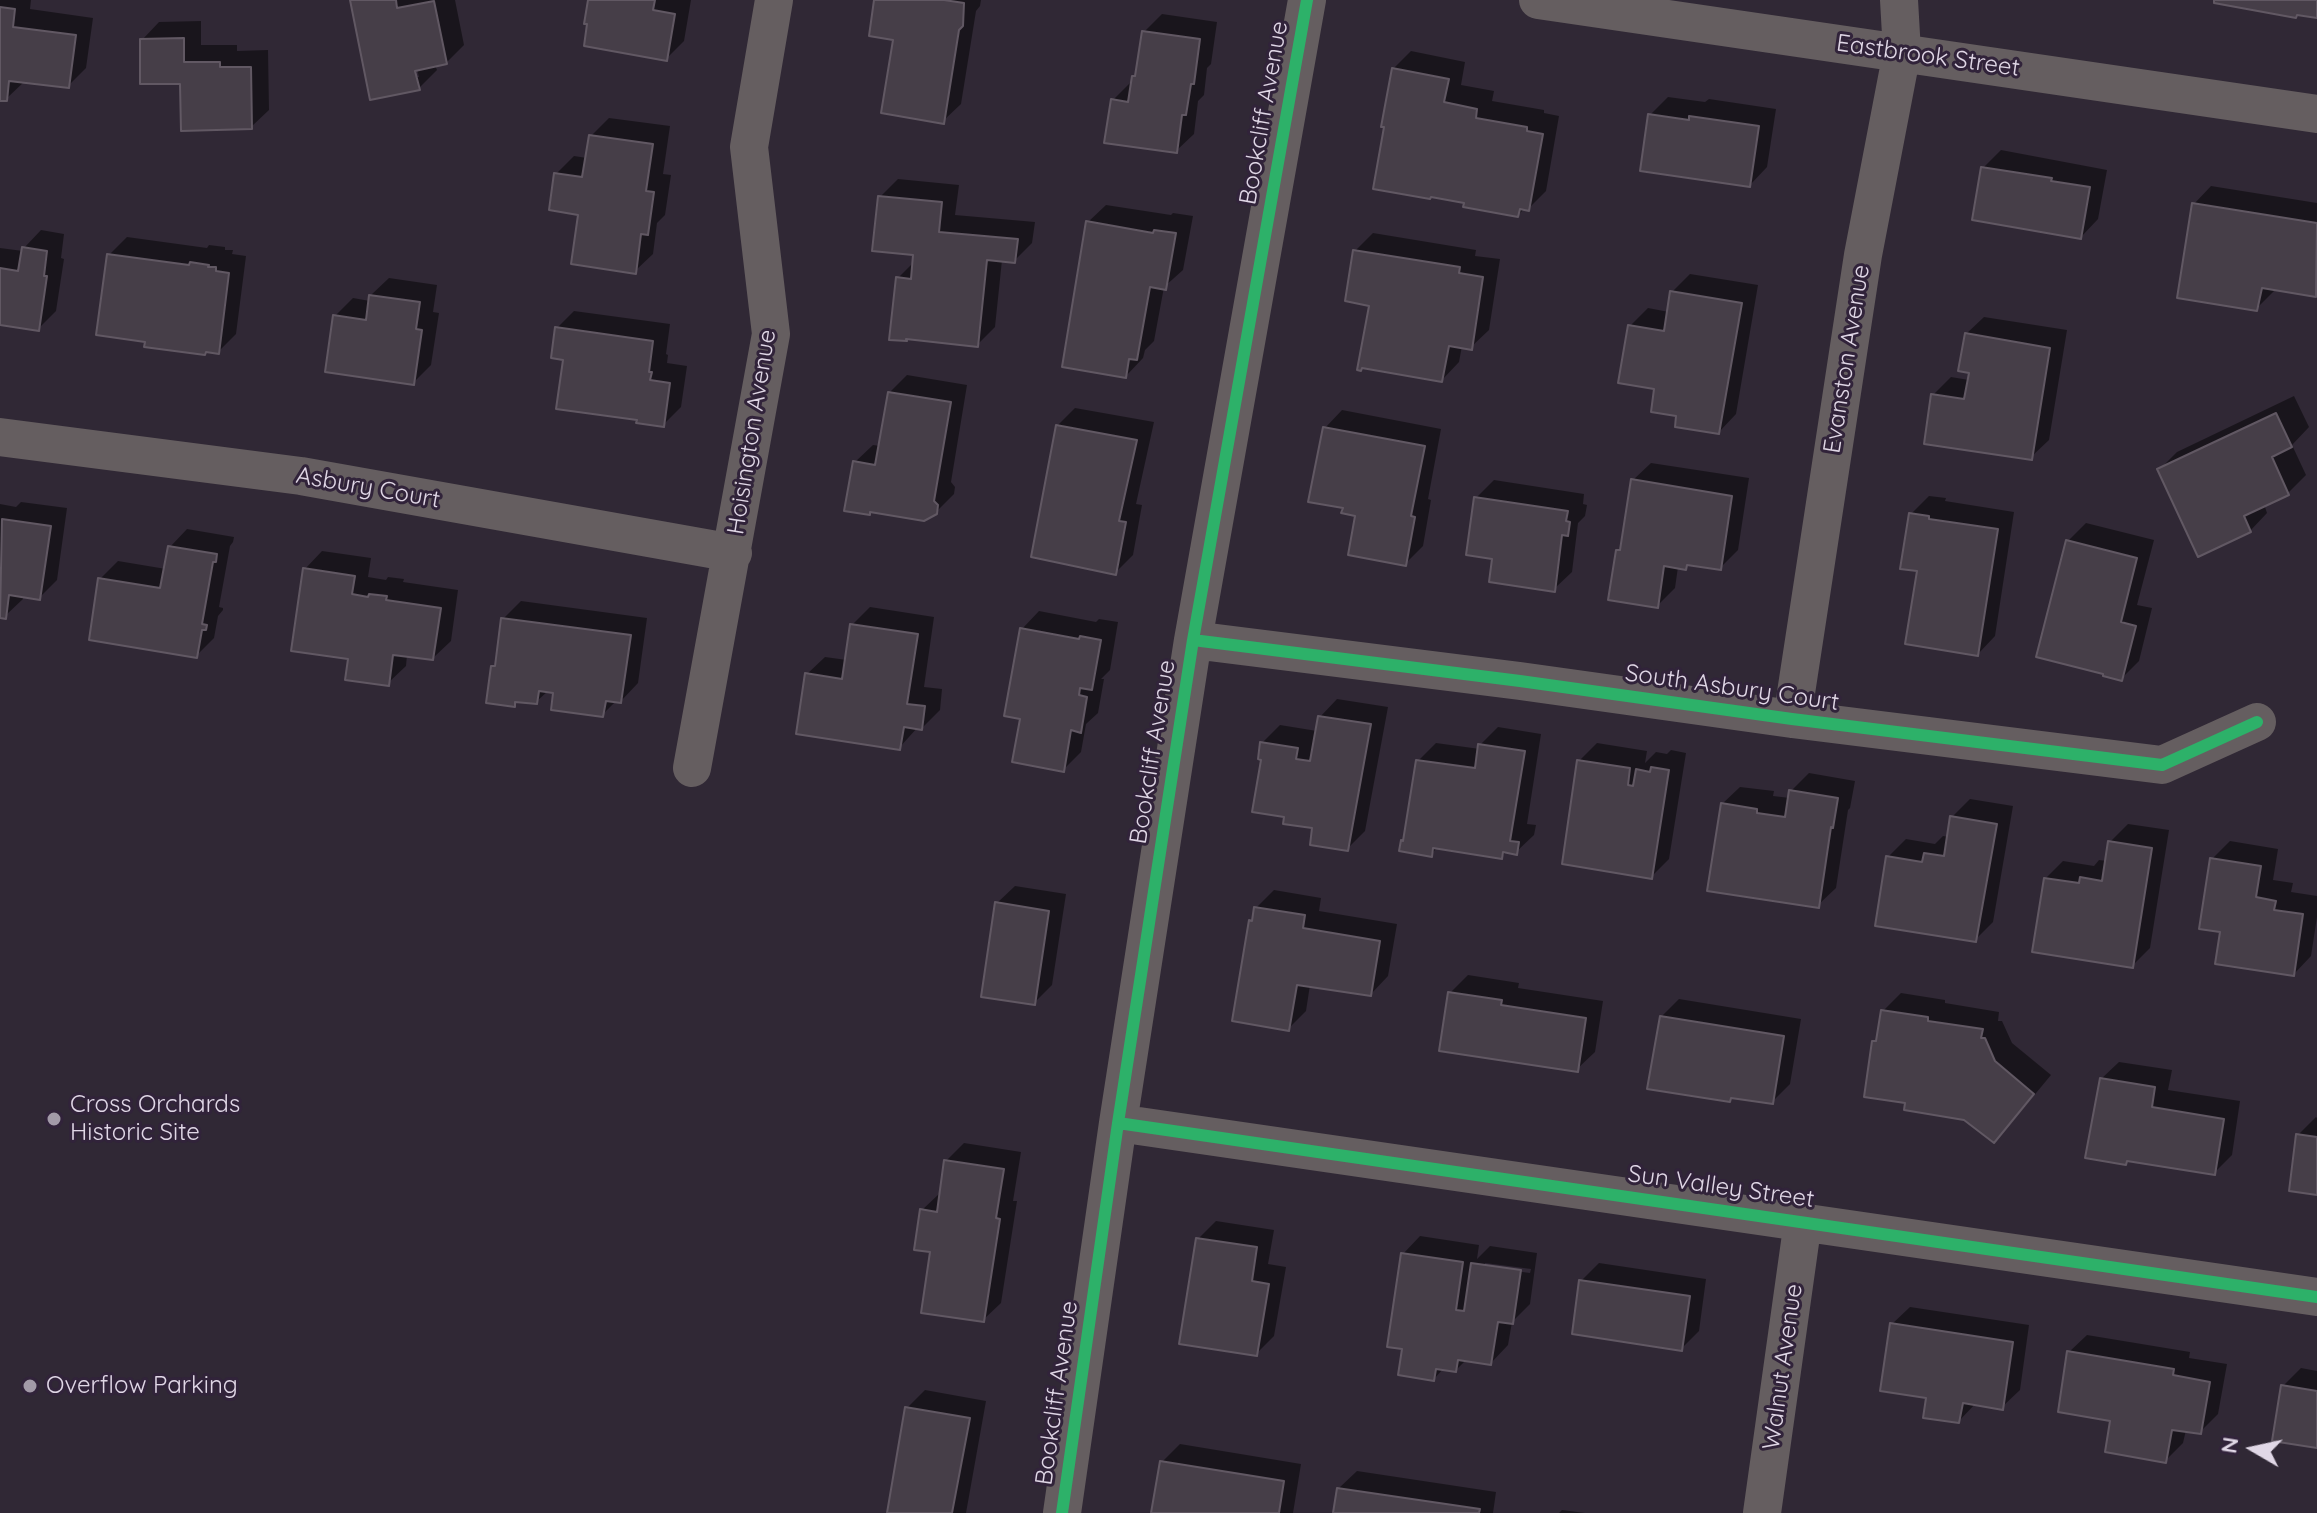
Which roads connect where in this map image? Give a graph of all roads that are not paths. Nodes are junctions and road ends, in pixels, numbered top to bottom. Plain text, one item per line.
1 (774, 0) edge
2 (1307, 0) edge
3 (1538, 0) edge
4 (1899, 0) edge
5 (1902, 52) junction
6 (2317, 114) edge
7 (0, 437) edge
8 (733, 553) junction
9 (1193, 640) junction
10 (1792, 719) junction
11 (2257, 722) dead end
12 (692, 768) dead end
13 (1118, 1123) junction
14 (1803, 1221) junction
15 (2317, 1297) edge
16 (1062, 1513) edge
17 (1762, 1513) edge

1 - 8 street, Hoisington Avenue
2 - 9 street, Bookcliff Avenue
3 - 5 street, Eastbrook Street
4 - 5 street, Evanston Avenue
5 - 6 street, Eastbrook Street
5 - 10 street, Evanston Avenue
7 - 8 street, Asbury Court
8 - 12 street, Hoisington Avenue
9 - 10 street, South Asbury Court
9 - 13 street, Bookcliff Avenue
10 - 11 street, South Asbury Court
13 - 14 street, Sun Valley Street
13 - 16 street, Bookcliff Avenue
14 - 15 street, Sun Valley Street
14 - 17 street, Walnut Avenue

